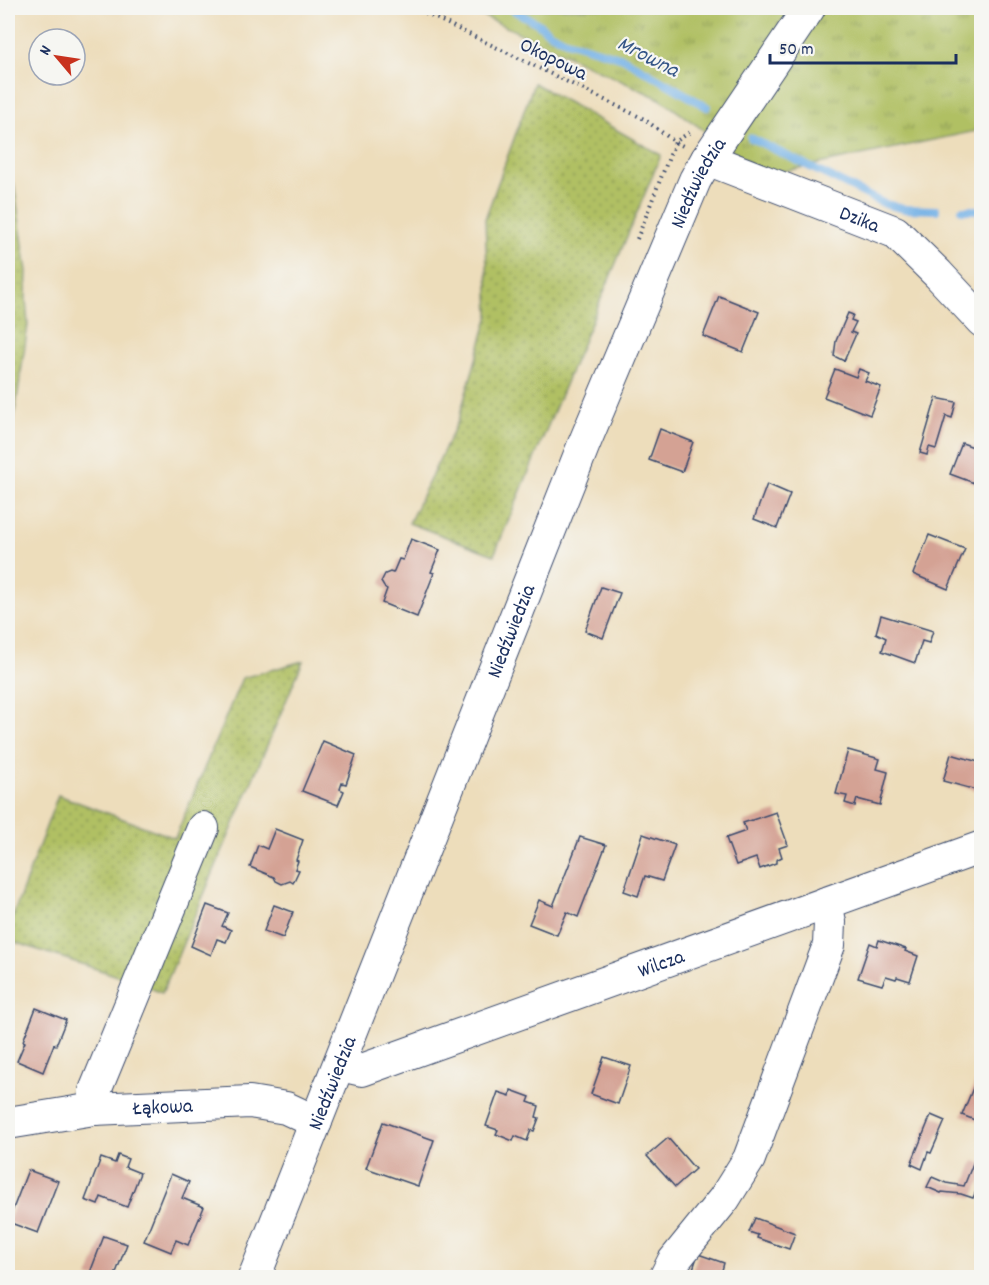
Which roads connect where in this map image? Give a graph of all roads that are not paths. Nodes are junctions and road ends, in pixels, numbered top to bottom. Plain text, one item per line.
1 (809, 8) edge
2 (707, 159) junction
3 (981, 321) edge
4 (203, 828) dead end
5 (981, 847) edge
6 (826, 903) junction
7 (339, 1065) junction
8 (94, 1109) junction
9 (316, 1122) junction
10 (8, 1123) edge
11 (254, 1278) edge
12 (665, 1278) edge

1 - 2 street, Niedźwiedzia
2 - 3 street, Dzika
2 - 7 street, Niedźwiedzia
4 - 8 street
5 - 6 street, Wilcza
6 - 7 street, Wilcza
6 - 12 street
7 - 9 street, Niedźwiedzia
8 - 9 street, Łąkowa
8 - 10 street, Łąkowa
9 - 11 street, Niedźwiedzia

